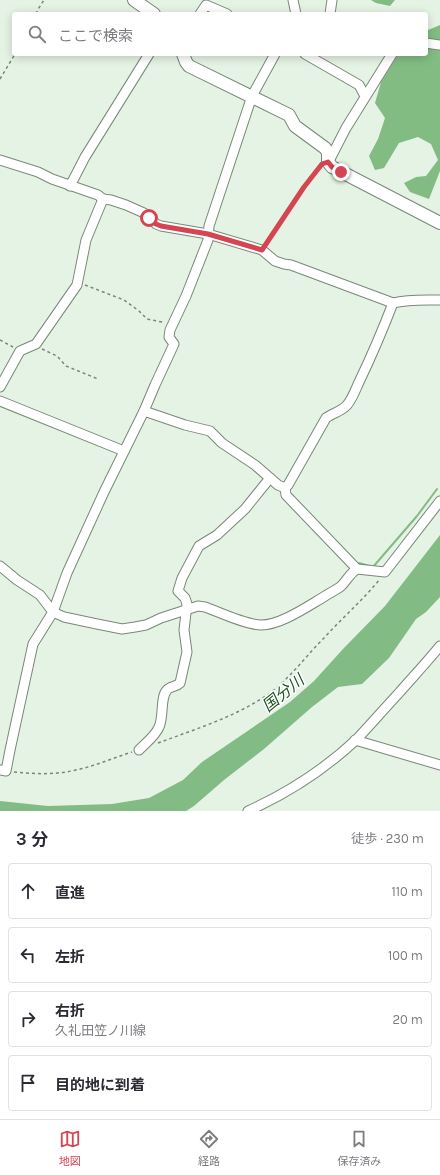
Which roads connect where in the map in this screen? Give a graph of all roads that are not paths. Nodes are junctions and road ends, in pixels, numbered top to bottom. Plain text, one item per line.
1 (293, 0) edge
2 (332, 0) edge
3 (141, 2) edge
4 (205, 2) edge
5 (152, 12) edge
6 (201, 12) edge
7 (223, 12) edge
8 (296, 12) edge
9 (330, 12) edge
10 (428, 43) edge
11 (440, 45) edge
12 (148, 56) edge
13 (184, 56) edge
14 (274, 56) edge
15 (391, 56) edge
16 (317, 57) edge
17 (252, 96) junction
18 (365, 96) junction
19 (0, 160) edge
20 (328, 162) junction
21 (70, 186) junction
22 (103, 199) junction
23 (440, 222) edge
24 (208, 234) junction
25 (440, 300) edge
26 (393, 303) junction
27 (0, 387) edge
28 (0, 401) edge
29 (144, 411) junction
30 (124, 451) junction
31 (270, 478) junction
32 (286, 488) junction
33 (440, 501) edge
34 (0, 566) edge
35 (355, 567) junction
36 (186, 607) junction
37 (55, 608) junction
38 (440, 646) edge
39 (355, 740) junction
40 (139, 750) road end
41 (440, 765) edge
42 (3, 771) edge
43 (248, 811) edge

1 - 8 street
2 - 9 street
3 - 5 main road
4 - 6 street
4 - 7 street
10 - 11 street
12 - 21 street
13 - 17 main road
14 - 17 street
15 - 18 street
16 - 18 street
17 - 20 main road
17 - 24 street
18 - 20 street
19 - 21 street
20 - 23 main road
21 - 22 street
22 - 24 street
22 - 27 street
24 - 26 street
24 - 29 street
25 - 26 street
26 - 32 street
28 - 30 street
29 - 30 street
29 - 31 street
30 - 37 street
31 - 32 street
31 - 36 street
32 - 35 street
33 - 35 street
34 - 37 street
35 - 36 street
36 - 37 street
36 - 40 street
37 - 42 street
38 - 39 street
39 - 41 street
39 - 43 street

